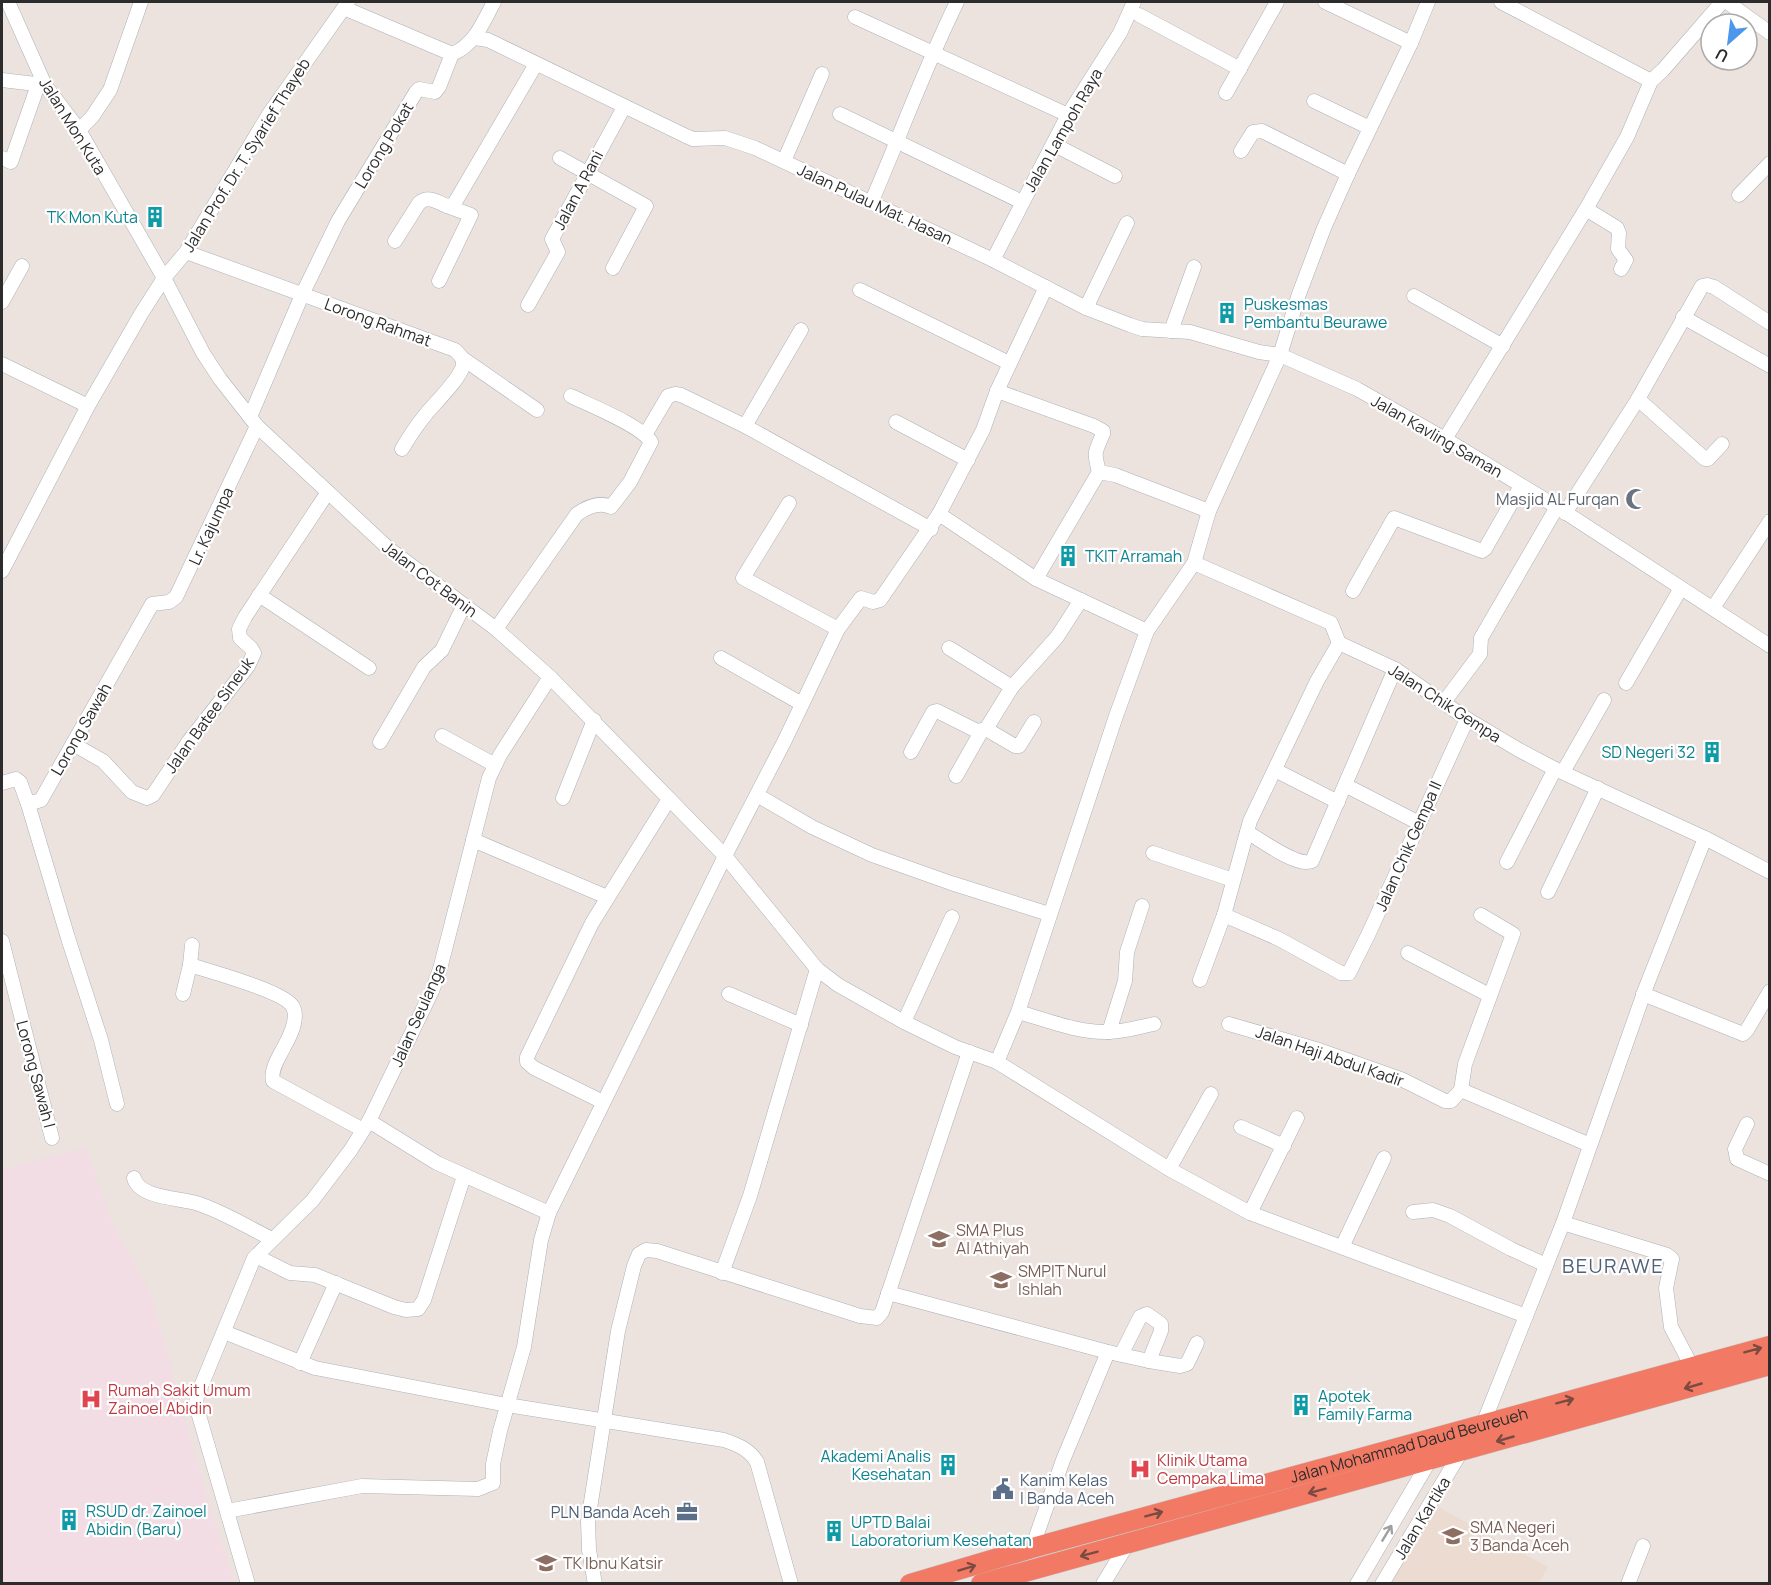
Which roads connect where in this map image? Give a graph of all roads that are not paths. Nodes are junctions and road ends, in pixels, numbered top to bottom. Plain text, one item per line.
1 (8, 2) edge
2 (141, 2) edge
3 (494, 2) edge
4 (957, 2) edge
5 (1134, 2) edge
6 (1277, 2) edge
7 (1325, 2) edge
8 (1428, 2) edge
9 (1501, 2) edge
10 (1722, 2) edge
11 (1727, 2) edge
12 (346, 5) edge
13 (1139, 15) dead end
14 (855, 17) dead end
15 (1770, 33) edge
16 (475, 38) junction
17 (1411, 43) junction
18 (452, 54) junction
19 (932, 54) junction
20 (536, 64) junction
21 (1240, 69) junction
22 (822, 74) dead end
23 (2, 80) edge
24 (1651, 81) junction
25 (41, 85) junction
26 (1226, 93) dead end
27 (1314, 101) dead end
28 (624, 106) junction
29 (840, 114) dead end
30 (1068, 115) junction
31 (1370, 128) junction
32 (79, 130) junction
33 (898, 141) junction
34 (1053, 144) junction
35 (1241, 151) dead end
36 (560, 158) dead end
37 (2, 159) edge
38 (784, 161) junction
39 (1770, 163) edge
40 (587, 172) junction
41 (1348, 174) junction
42 (1115, 176) dead end
43 (1739, 195) dead end
44 (1022, 202) junction
45 (871, 203) junction
46 (447, 206) junction
47 (1586, 208) junction
48 (338, 221) joint
49 (1127, 223) dead end
50 (394, 241) dead end
51 (186, 252) junction
52 (993, 260) junction
53 (21, 266) dead end
54 (1194, 267) dead end
55 (613, 268) dead end
56 (1621, 269) dead end
57 (164, 278) junction
58 (439, 281) dead end
59 (1046, 287) junction
60 (860, 290) dead end
61 (302, 296) junction
62 (1414, 296) dead end
63 (2, 302) edge
64 (528, 305) dead end
65 (1086, 308) junction
66 (1683, 317) junction
67 (1770, 323) edge
68 (801, 330) dead end
69 (1171, 331) junction
70 (1503, 346) junction
71 (1280, 355) junction
72 (462, 358) junction
73 (1009, 363) junction
74 (2, 364) edge
75 (1770, 366) edge
76 (997, 391) junction
77 (571, 396) dead end
78 (1638, 399) junction
79 (88, 406) junction
80 (537, 410) dead end
81 (254, 422) junction
82 (896, 422) dead end
83 (745, 426) junction
84 (645, 435) junction
85 (1445, 439) junction
86 (1722, 444) dead end
87 (402, 449) dead end
88 (968, 460) junction
89 (1099, 472) junction
90 (1521, 486) junction
91 (328, 492) junction
92 (789, 503) dead end
93 (1561, 510) junction
94 (1209, 511) junction
95 (939, 514) junction
96 (1770, 521) edge
97 (931, 529) junction
98 (8, 543) edge
99 (1194, 562) junction
100 (2, 571) edge
101 (1036, 579) junction
102 (1681, 588) junction
103 (1353, 591) dead end
104 (259, 595) junction
105 (1081, 600) junction
106 (464, 605) junction
107 (1713, 608) junction
108 (150, 609) joint
109 (495, 629) junction
110 (838, 629) junction
111 (1147, 631) junction
112 (1339, 643) junction
113 (1770, 646) edge
114 (949, 648) dead end
115 (721, 658) dead end
116 (369, 668) dead end
117 (1395, 669) junction
118 (550, 677) junction
119 (1626, 683) dead end
120 (1012, 687) junction
121 (1604, 700) dead end
122 (1444, 702) junction
123 (802, 704) junction
124 (1467, 718) junction
125 (594, 720) junction
126 (1034, 722) dead end
127 (984, 730) junction
128 (442, 736) dead end
129 (380, 742) dead end
130 (73, 744) junction
131 (911, 752) dead end
132 (495, 765) junction
133 (1275, 770) junction
134 (1559, 770) junction
135 (956, 776) dead end
136 (2, 783) edge
137 (1345, 785) junction
138 (1598, 788) junction
139 (757, 795) junction
140 (563, 798) dead end
141 (669, 799) junction
142 (1338, 802) junction
143 (28, 804) junction
144 (1419, 823) junction
145 (1247, 832) junction
146 (1705, 838) junction
147 (473, 840) junction
148 (1153, 853) dead end
149 (725, 856) junction
150 (1507, 862) dead end
151 (1769, 872) edge
152 (1233, 880) junction
153 (1548, 892) dead end
154 (607, 897) junction
155 (1142, 906) dead end
156 (1049, 914) junction
157 (1224, 915) junction
158 (1481, 915) dead end
159 (952, 917) dead end
160 (2, 941) edge
161 (192, 945) dead end
162 (1408, 953) dead end
163 (190, 965) junction
164 (817, 969) junction
165 (1200, 980) dead end
166 (1770, 991) edge
167 (183, 994) dead end
168 (729, 994) dead end
169 (1643, 994) junction
170 (1489, 995) junction
171 (1018, 1012) junction
172 (904, 1022) junction
173 (1154, 1024) dead end
174 (1229, 1024) dead end
175 (801, 1025) junction
176 (1109, 1032) junction
177 (969, 1052) junction
178 (996, 1062) junction
179 (1461, 1090) junction
180 (1211, 1095) dead end
181 (603, 1102) junction
182 (117, 1104) dead end
183 (1297, 1118) dead end
184 (1747, 1124) dead end
185 (366, 1126) junction
186 (1241, 1126) dead end
187 (52, 1138) dead end
188 (1590, 1145) junction
189 (1284, 1146) junction
190 (1384, 1158) dead end
191 (1169, 1169) junction
192 (1770, 1173) edge
193 (464, 1176) junction
194 (134, 1178) dead end
195 (1413, 1212) dead end
196 (1250, 1213) junction
197 (549, 1214) junction
198 (1563, 1223) junction
199 (272, 1239) junction
200 (1342, 1247) junction
201 (256, 1256) junction
202 (1546, 1265) junction
203 (722, 1273) junction
204 (336, 1283) junction
205 (888, 1293) junction
206 (1526, 1316) junction
207 (224, 1332) junction
208 (1197, 1343) dead end
209 (1770, 1346) edge
210 (1115, 1353) junction
211 (1149, 1361) junction
212 (300, 1364) junction
213 (1770, 1365) edge
214 (1692, 1367) junction
215 (507, 1405) junction
216 (603, 1421) junction
217 (1483, 1424) junction
218 (1461, 1452) junction
219 (1430, 1460) junction
220 (227, 1510) junction
221 (1128, 1543) junction
222 (1643, 1546) dead end
223 (1032, 1548) junction
224 (248, 1584) edge
225 (596, 1584) edge
226 (791, 1584) edge
227 (910, 1584) edge
228 (981, 1584) edge
229 (1103, 1584) edge
230 (1357, 1584) edge
231 (1382, 1584) edge
232 (1628, 1584) edge

1 - 25 street, Jalan Mon Kuta
2 - 32 street
3 - 16 street
4 - 19 street
5 - 30 street, Jalan Lampoh Raya
6 - 21 street
7 - 17 street
8 - 17 street
9 - 24 street
10 - 24 street
11 - 15 street
12 - 18 street
12 - 51 street, Jalan Prof. Dr. T. Syarief Thayeb
13 - 21 street
14 - 19 street
16 - 18 street
16 - 20 street, Jalan Pulau Mat. Hasan
17 - 31 street
18 - 48 street, Lorong Pokat
19 - 30 street
19 - 33 street
20 - 28 street, Jalan Pulau Mat. Hasan
20 - 46 street
21 - 26 street
22 - 38 street
23 - 25 street
24 - 47 street
25 - 32 street, Jalan Mon Kuta
25 - 37 street
27 - 31 street
28 - 38 street, Jalan Pulau Mat. Hasan
28 - 40 street, Jalan A Rani
29 - 33 street
30 - 34 street, Jalan Lampoh Raya
31 - 41 street
32 - 57 street, Jalan Mon Kuta
33 - 44 street
33 - 45 street
34 - 42 street
34 - 44 street, Jalan Lampoh Raya
35 - 41 street
36 - 40 street
38 - 45 street, Jalan Pulau Mat. Hasan
39 - 43 street
40 - 55 street
40 - 64 street, Jalan A Rani
41 - 71 street
44 - 52 street, Jalan Lampoh Raya
45 - 52 street, Jalan Pulau Mat. Hasan
46 - 50 street
46 - 58 street
47 - 56 street
47 - 70 street
48 - 61 street, Lr. Kajumpa
49 - 65 street
51 - 57 street, Jalan Prof. Dr. T. Syarief Thayeb
51 - 61 street, Lorong Rahmat
52 - 59 street, Jalan Pulau Mat. Hasan
53 - 63 street
54 - 69 street
57 - 79 street, Jalan Prof. Dr. T. Syarief Thayeb
57 - 81 street, Jalan Cot Banin
59 - 65 street, Jalan Pulau Mat. Hasan
59 - 73 street
60 - 73 street
61 - 72 street, Lorong Rahmat
61 - 81 street, Lr. Kajumpa
62 - 70 street
65 - 69 street, Jalan Pulau Mat. Hasan
66 - 67 street
66 - 75 street
66 - 78 street
68 - 83 street
69 - 71 street, Jalan Pulau Mat. Hasan
70 - 85 street
71 - 85 street, Jalan Kavling Saman
71 - 94 street
72 - 80 street, Lorong Rahmat
72 - 87 street
73 - 76 street
74 - 79 street
76 - 88 street
76 - 89 street
77 - 84 street
78 - 86 street
78 - 93 street
79 - 98 street, Jalan Prof. Dr. T. Syarief Thayeb
81 - 91 street, Jalan Cot Banin
81 - 108 street, Lr. Kajumpa
82 - 88 street
83 - 84 street
83 - 97 street
84 - 109 street
85 - 90 street, Jalan Kavling Saman
88 - 95 street
89 - 94 street
89 - 101 street
90 - 93 street, Jalan Kavling Saman
90 - 103 street
91 - 104 street, Jalan Batee Sineuk
91 - 106 street, Jalan Cot Banin
92 - 110 street
93 - 102 street, Jalan Kavling Saman
93 - 122 street
94 - 99 street
95 - 97 street
95 - 101 street
96 - 107 street
97 - 110 street
98 - 100 street, Jalan Prof. Dr. T. Syarief Thayeb
99 - 111 street
99 - 112 street
101 - 105 street
102 - 107 street, Jalan Kavling Saman
102 - 119 street
104 - 116 street
104 - 130 street, Jalan Batee Sineuk
105 - 111 street
105 - 120 street
106 - 109 street, Jalan Cot Banin
106 - 129 street
107 - 113 street, Jalan Kavling Saman
108 - 130 street, Lorong Sawah
109 - 118 street, Jalan Cot Banin
110 - 123 street
111 - 156 street
112 - 117 street, Jalan Chik Gempa
112 - 133 street
114 - 120 street
115 - 123 street
117 - 122 street, Jalan Chik Gempa
117 - 137 street
118 - 125 street, Jalan Cot Banin
118 - 132 street, Jalan Seulanga
120 - 127 street
121 - 134 street
122 - 124 street, Jalan Chik Gempa
123 - 139 street
124 - 134 street, Jalan Chik Gempa
124 - 144 street, Jalan Chik Gempa II
125 - 140 street
125 - 141 street, Jalan Cot Banin
126 - 127 street
127 - 131 street
127 - 135 street
128 - 132 street
130 - 143 street, Lorong Sawah
132 - 147 street, Jalan Seulanga
133 - 142 street
133 - 145 street
134 - 138 street, Jalan Chik Gempa
134 - 150 street
136 - 143 street
137 - 142 street
137 - 144 street
138 - 146 street, Jalan Chik Gempa
138 - 153 street
139 - 149 street
139 - 156 street
141 - 149 street, Jalan Cot Banin
141 - 154 street
142 - 145 street
143 - 182 street
144 - 157 street, Jalan Chik Gempa II
145 - 152 street
146 - 151 street, Jalan Chik Gempa
146 - 169 street
147 - 154 street
147 - 185 street, Jalan Seulanga
148 - 152 street
149 - 164 street, Jalan Cot Banin
149 - 181 street
152 - 157 street
154 - 181 street
155 - 176 street
156 - 171 street
157 - 165 street
158 - 170 street
159 - 172 street
160 - 187 street, Lorong Sawah I
161 - 163 street
162 - 170 street
163 - 167 street
163 - 185 street
164 - 172 street, Jalan Cot Banin
164 - 175 street
166 - 169 street
168 - 175 street
169 - 188 street
170 - 179 street
171 - 176 street
171 - 178 street
172 - 177 street, Jalan Cot Banin
173 - 176 street
174 - 179 street, Jalan Haji Abdul Kadir
175 - 203 street
177 - 178 street, Jalan Cot Banin
177 - 205 street
178 - 191 street, Jalan Cot Banin
179 - 188 street
180 - 191 street
181 - 197 street
183 - 189 street
184 - 192 street
185 - 193 street
185 - 199 street, Jalan Seulanga
186 - 189 street
188 - 198 street
189 - 196 street
190 - 200 street
191 - 196 street, Jalan Cot Banin
193 - 197 street
193 - 204 street
194 - 199 street
195 - 202 street
196 - 200 street, Jalan Cot Banin
197 - 215 street
198 - 202 street
198 - 214 street
199 - 201 street, Jalan Seulanga
200 - 206 street, Jalan Cot Banin
201 - 204 street
201 - 207 street
202 - 206 street
203 - 205 street
203 - 216 street
204 - 212 street
205 - 210 street
206 - 217 street
207 - 212 street
207 - 220 street
208 - 211 street
214 -> 209 highway, Jalan Mohammad Daud Beureueh
210 - 211 street
210 - 211 street
210 - 223 street
212 - 215 street
213 -> 218 highway, Jalan Mohammad Daud Beureueh
217 -> 214 highway, Jalan Mohammad Daud Beureueh
215 - 216 street
215 - 220 street
216 - 225 street
216 - 226 street
223 -> 217 highway, Jalan Mohammad Daud Beureueh
218 - 219 highway, Jalan Mohammad Daud Beureueh
218 - 231 street, Jalan Kartika
219 -> 221 highway, Jalan Mohammad Daud Beureueh
230 -> 219 street, Jalan Kartika
220 - 224 street
221 -> 228 highway, Jalan Mohammad Daud Beureueh
221 - 229 street
222 - 232 street
227 -> 223 highway, Jalan Mohammad Daud Beureueh

